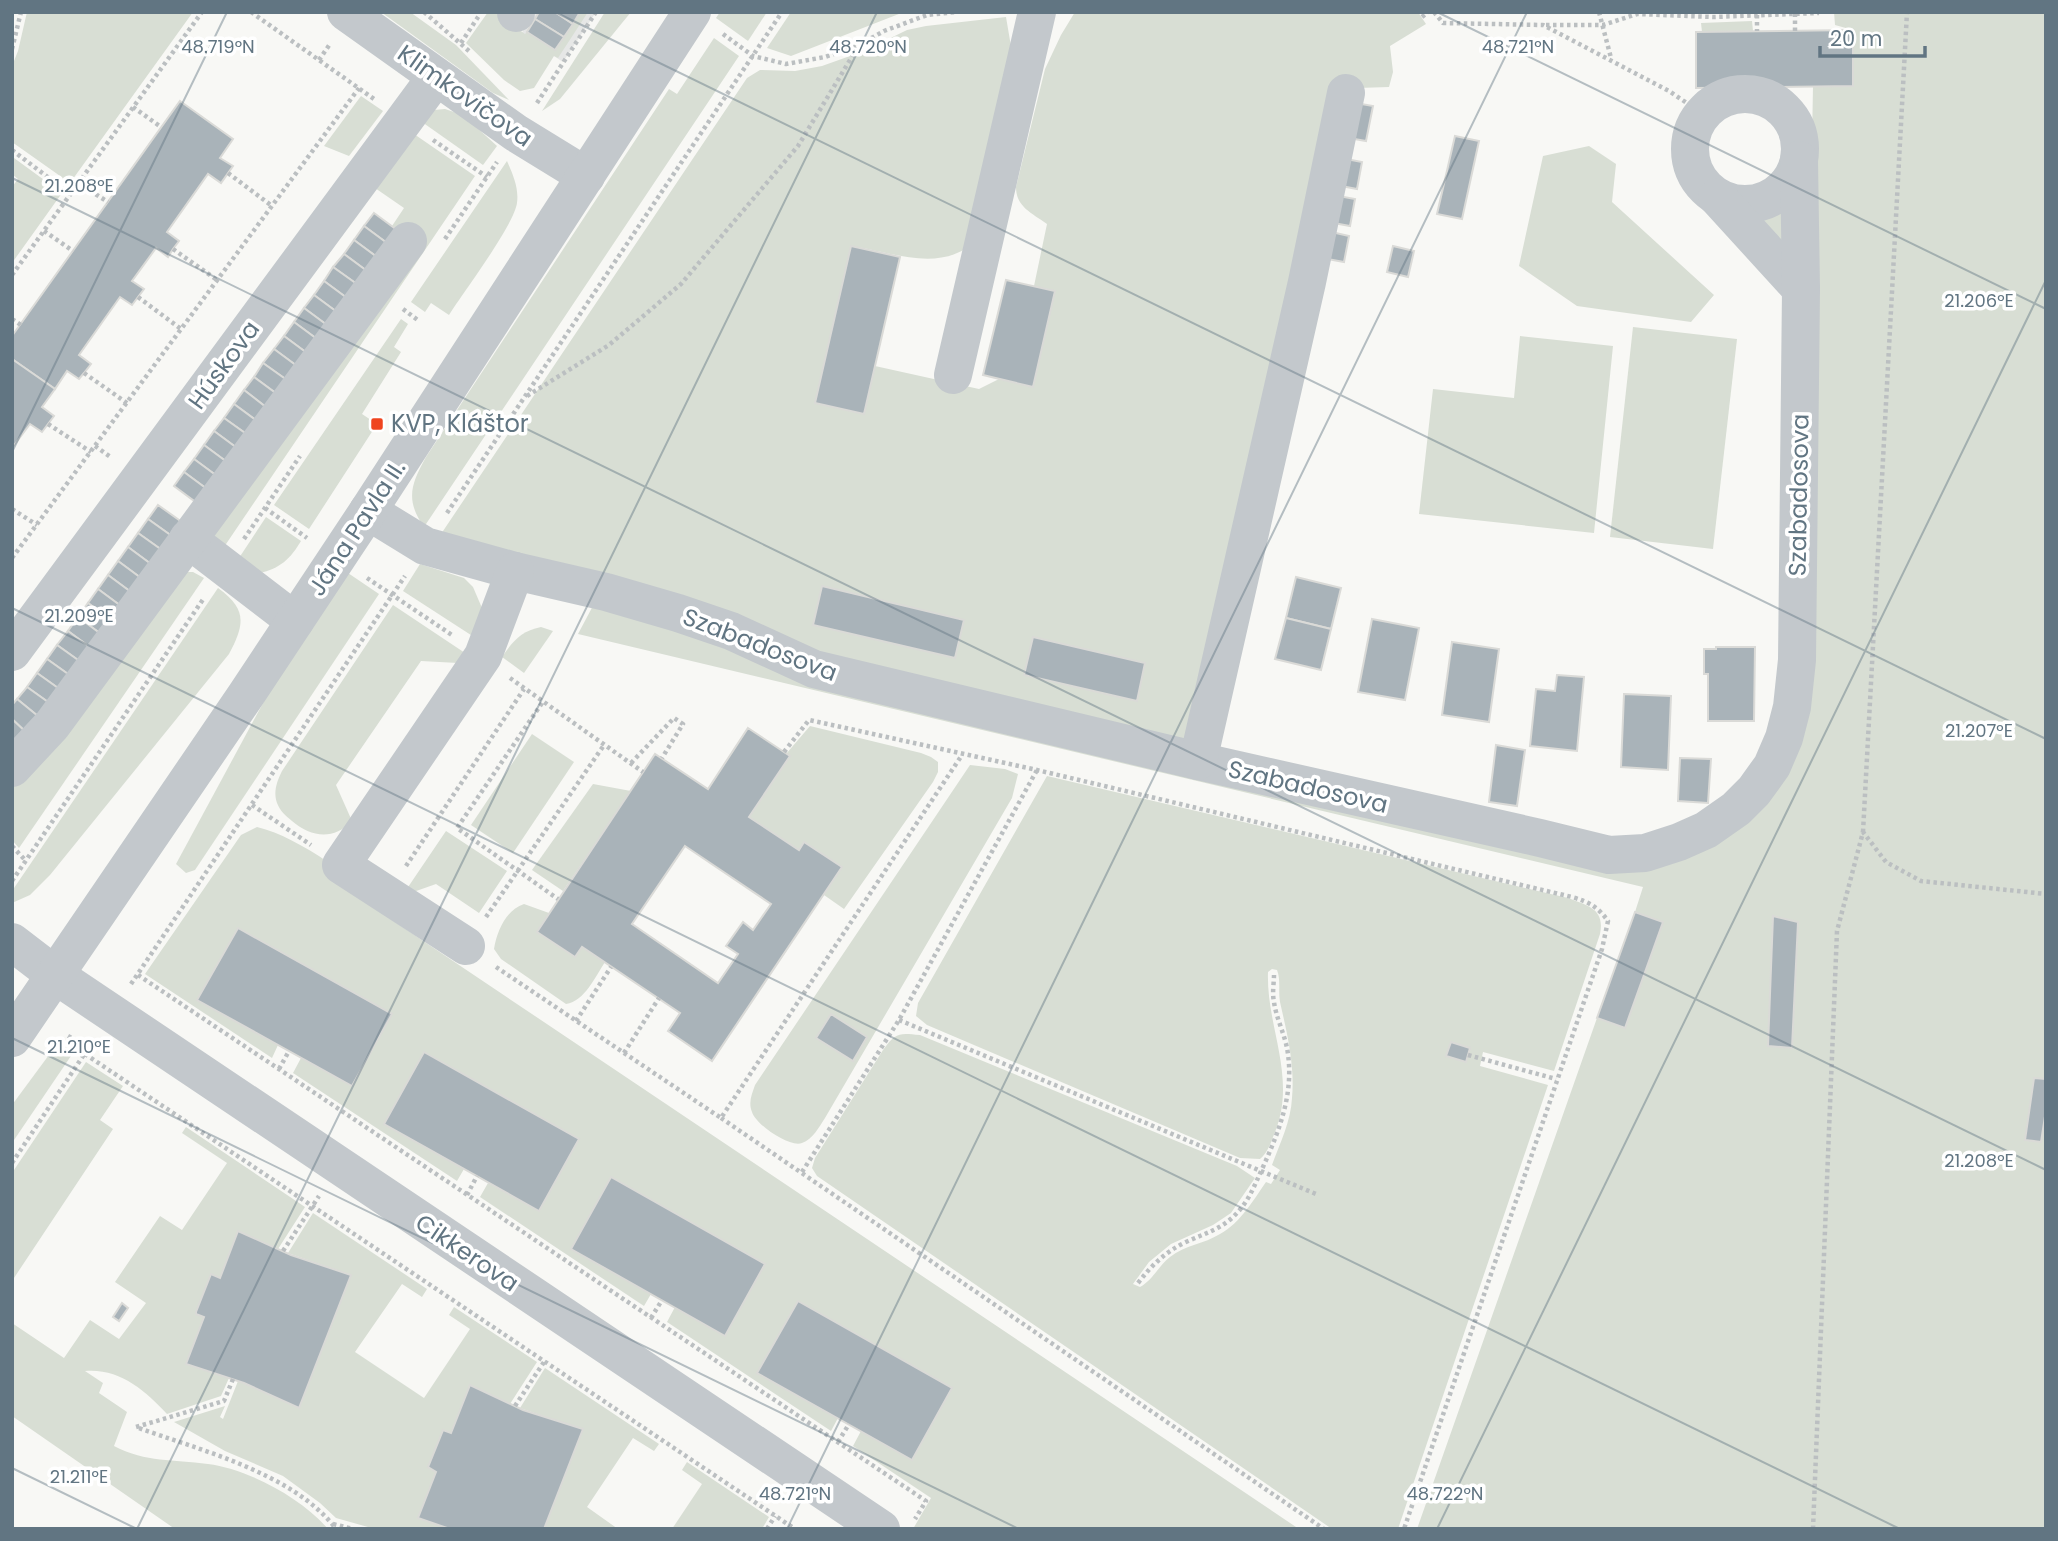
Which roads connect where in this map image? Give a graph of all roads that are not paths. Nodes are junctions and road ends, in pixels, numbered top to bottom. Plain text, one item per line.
1 (346, 12) edge
2 (692, 12) edge
3 (1037, 12) edge
4 (436, 77) junction
5 (1346, 93) dead end
6 (1799, 160) junction
7 (586, 176) junction
8 (1717, 197) junction
9 (426, 242) road end
10 (1801, 289) junction
11 (953, 375) dead end
12 (369, 512) junction
13 (188, 540) junction
14 (515, 571) junction
15 (295, 621) junction
16 (12, 652) edge
17 (1198, 761) junction
18 (12, 768) edge
19 (12, 943) edge
20 (466, 946) road end
21 (55, 975) junction
22 (12, 1038) edge
23 (881, 1529) edge

1 - 4 street, Klimkovičova
2 - 7 street, Jána Pavla II.
3 - 11 street
4 - 7 street, Klimkovičova
4 - 16 street, Húskova
5 - 17 street
6 - 8 street
6 - 8 street
6 - 10 street, Szabadosova
7 - 12 street, Jána Pavla II.
8 - 10 street
9 - 13 street
10 - 17 street, Szabadosova
12 - 14 street, Szabadosova
12 - 15 street, Jána Pavla II.
13 - 15 street
13 - 18 street
14 - 17 street, Szabadosova
14 - 20 street
15 - 21 street, Jána Pavla II.
19 - 21 street, Cikkerova
21 - 22 street, Jána Pavla II.
21 - 23 street, Cikkerova

